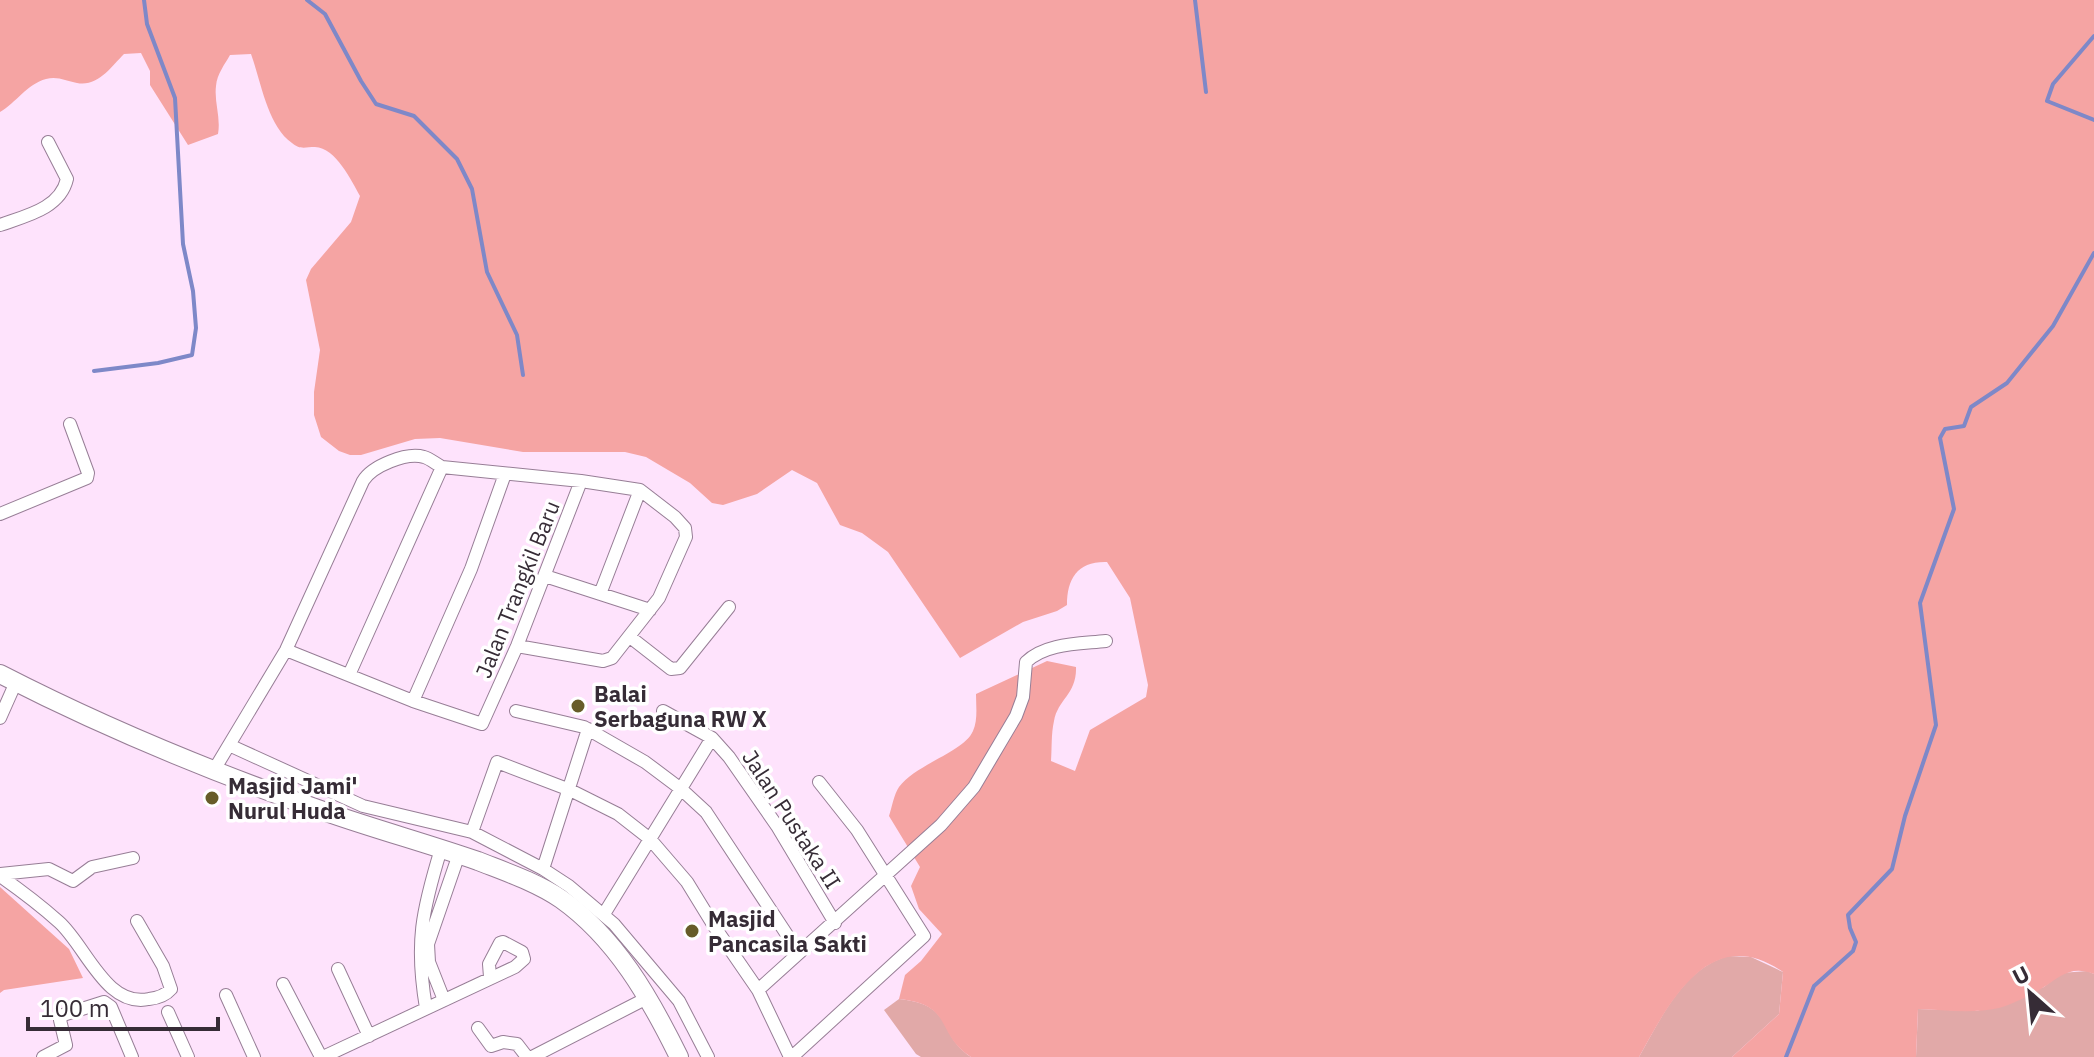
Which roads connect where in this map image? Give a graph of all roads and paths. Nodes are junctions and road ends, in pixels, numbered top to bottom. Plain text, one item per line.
1 (48, 142) dead end
2 (0, 225) edge
3 (70, 424) dead end
4 (442, 467) junction
5 (505, 474) junction
6 (581, 481) junction
7 (640, 490) junction
8 (0, 514) edge
9 (545, 576) junction
10 (600, 594) junction
11 (729, 607) dead end
12 (650, 610) junction
13 (630, 637) junction
14 (1106, 641) dead end
15 (517, 646) junction
16 (286, 650) junction
17 (349, 675) junction
18 (8, 678) edge
19 (413, 701) junction
20 (516, 711) dead end
21 (663, 711) dead end
22 (0, 718) edge
23 (588, 729) junction
24 (712, 738) junction
25 (229, 745) junction
26 (214, 770) junction
27 (819, 782) dead end
28 (681, 789) junction
29 (570, 790) junction
30 (472, 832) junction
31 (650, 839) junction
32 (450, 852) junction
33 (133, 858) dead end
34 (543, 869) junction
35 (0, 875) edge
36 (886, 876) junction
37 (565, 892) junction
38 (604, 914) junction
39 (137, 921) dead end
40 (835, 923) junction
41 (799, 953) junction
42 (425, 966) junction
43 (338, 969) dead end
44 (490, 977) dead end
45 (283, 984) dead end
46 (758, 990) junction
47 (226, 995) dead end
48 (649, 997) junction
49 (444, 1000) junction
50 (679, 1001) junction
51 (426, 1008) junction
52 (168, 1012) dead end
53 (658, 1014) junction
54 (478, 1028) dead end
55 (369, 1036) junction
56 (47, 1056) edge
57 (132, 1057) edge
58 (188, 1057) edge
59 (254, 1057) edge
60 (322, 1057) edge
61 (530, 1057) edge
62 (679, 1057) edge
63 (708, 1057) edge
64 (791, 1057) edge

1 - 2 street
3 - 8 street
4 - 5 street, Jalan Trangkil Baru
4 - 16 street, Jalan Trangkil Baru
4 - 17 street
5 - 6 street, Jalan Trangkil Baru
5 - 19 street
6 - 7 street
6 - 9 street, Jalan Trangkil Baru
7 - 10 street
7 - 12 street
9 - 10 street
9 - 15 street, Jalan Trangkil Baru
10 - 12 street
11 - 13 street
12 - 13 street
13 - 15 street
14 - 36 street
15 - 19 street, Jalan Trangkil Baru
16 - 17 street, Jalan Trangkil Baru
16 - 25 street, Jalan Trangkil Baru
17 - 19 street, Jalan Trangkil Baru
18 - 22 street
18 - 26 main road
20 - 23 street
21 - 24 street
23 - 28 street
23 - 29 street
24 - 28 street
24 - 40 street, Jalan Pustaka II
25 - 26 street, Jalan Trangkil Baru
25 - 30 street
26 - 32 main road
27 - 36 street
28 - 31 street
28 - 41 street
29 - 30 street
29 - 31 street
29 - 34 street
30 - 34 street
31 - 38 street
31 - 46 street
32 - 37 main road
32 - 42 street
32 - 42 street
33 - 35 street
34 - 37 street
35 - 39 street
36 - 40 street
36 - 64 street
37 - 38 street
37 - 48 main road
38 - 50 street
40 - 41 street
41 - 46 street
42 - 49 street
42 - 51 street
43 - 55 street
44 - 49 street
45 - 60 street
46 - 64 street
47 - 59 street
48 - 53 main road
48 - 61 street
49 - 51 street
50 - 53 street
50 - 63 street
51 - 55 street
52 - 58 street
53 - 62 main road
54 - 61 street
55 - 60 street
56 - 57 street

